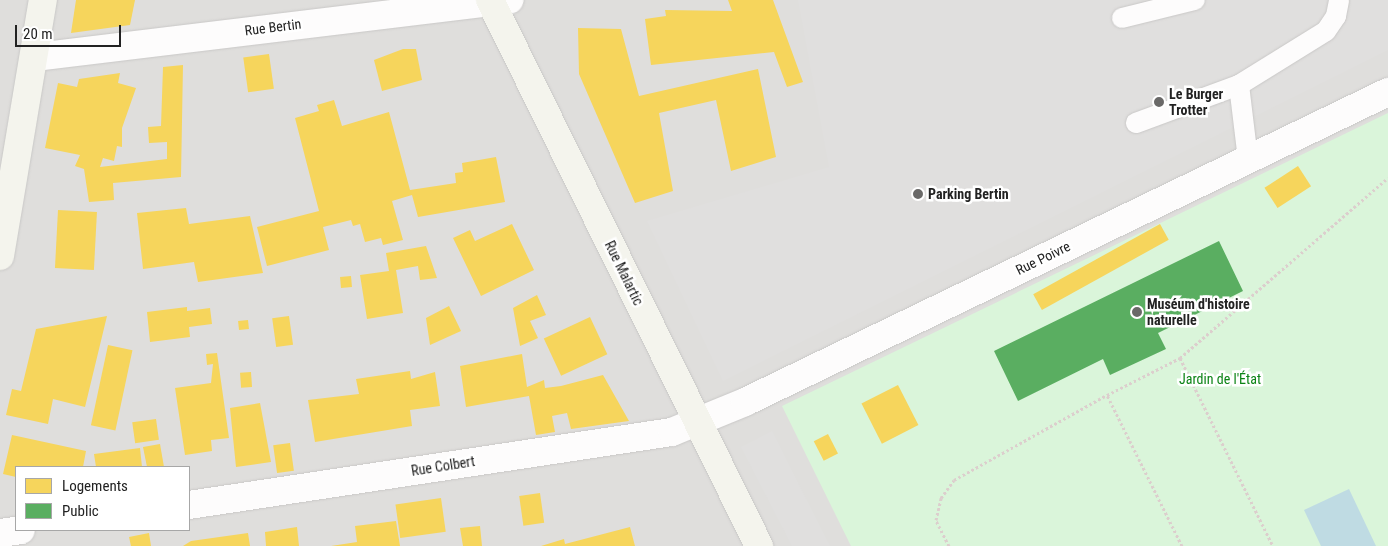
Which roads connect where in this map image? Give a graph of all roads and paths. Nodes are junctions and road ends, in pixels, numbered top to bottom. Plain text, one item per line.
1 (43, 0) edge
2 (1195, 0) edge
3 (1339, 0) edge
4 (497, 1) edge
5 (1122, 18) dead end
6 (36, 56) junction
7 (1239, 84) junction
8 (1388, 92) edge
9 (1136, 123) dead end
10 (1248, 160) junction
11 (1388, 178) edge
12 (0, 256) edge
13 (1180, 358) junction
14 (1107, 395) junction
15 (697, 422) junction
16 (190, 504) edge
17 (15, 531) edge
18 (0, 533) edge
19 (759, 546) edge
20 (949, 546) edge
21 (1182, 546) edge
22 (1273, 546) edge

1 - 6 street
2 - 5 lane
3 - 7 lane
4 - 6 street, Rue Bertin
4 - 15 street, Rue Malartic
6 - 12 street
7 - 9 lane
7 - 10 lane
8 - 10 street, Rue Poivre
10 - 15 street, Rue Poivre
11 - 13 path
13 - 14 path
13 - 22 path
14 - 20 path
14 - 21 path
15 - 16 street, Rue Colbert
15 - 19 street, Rue Malartic
17 - 18 street

